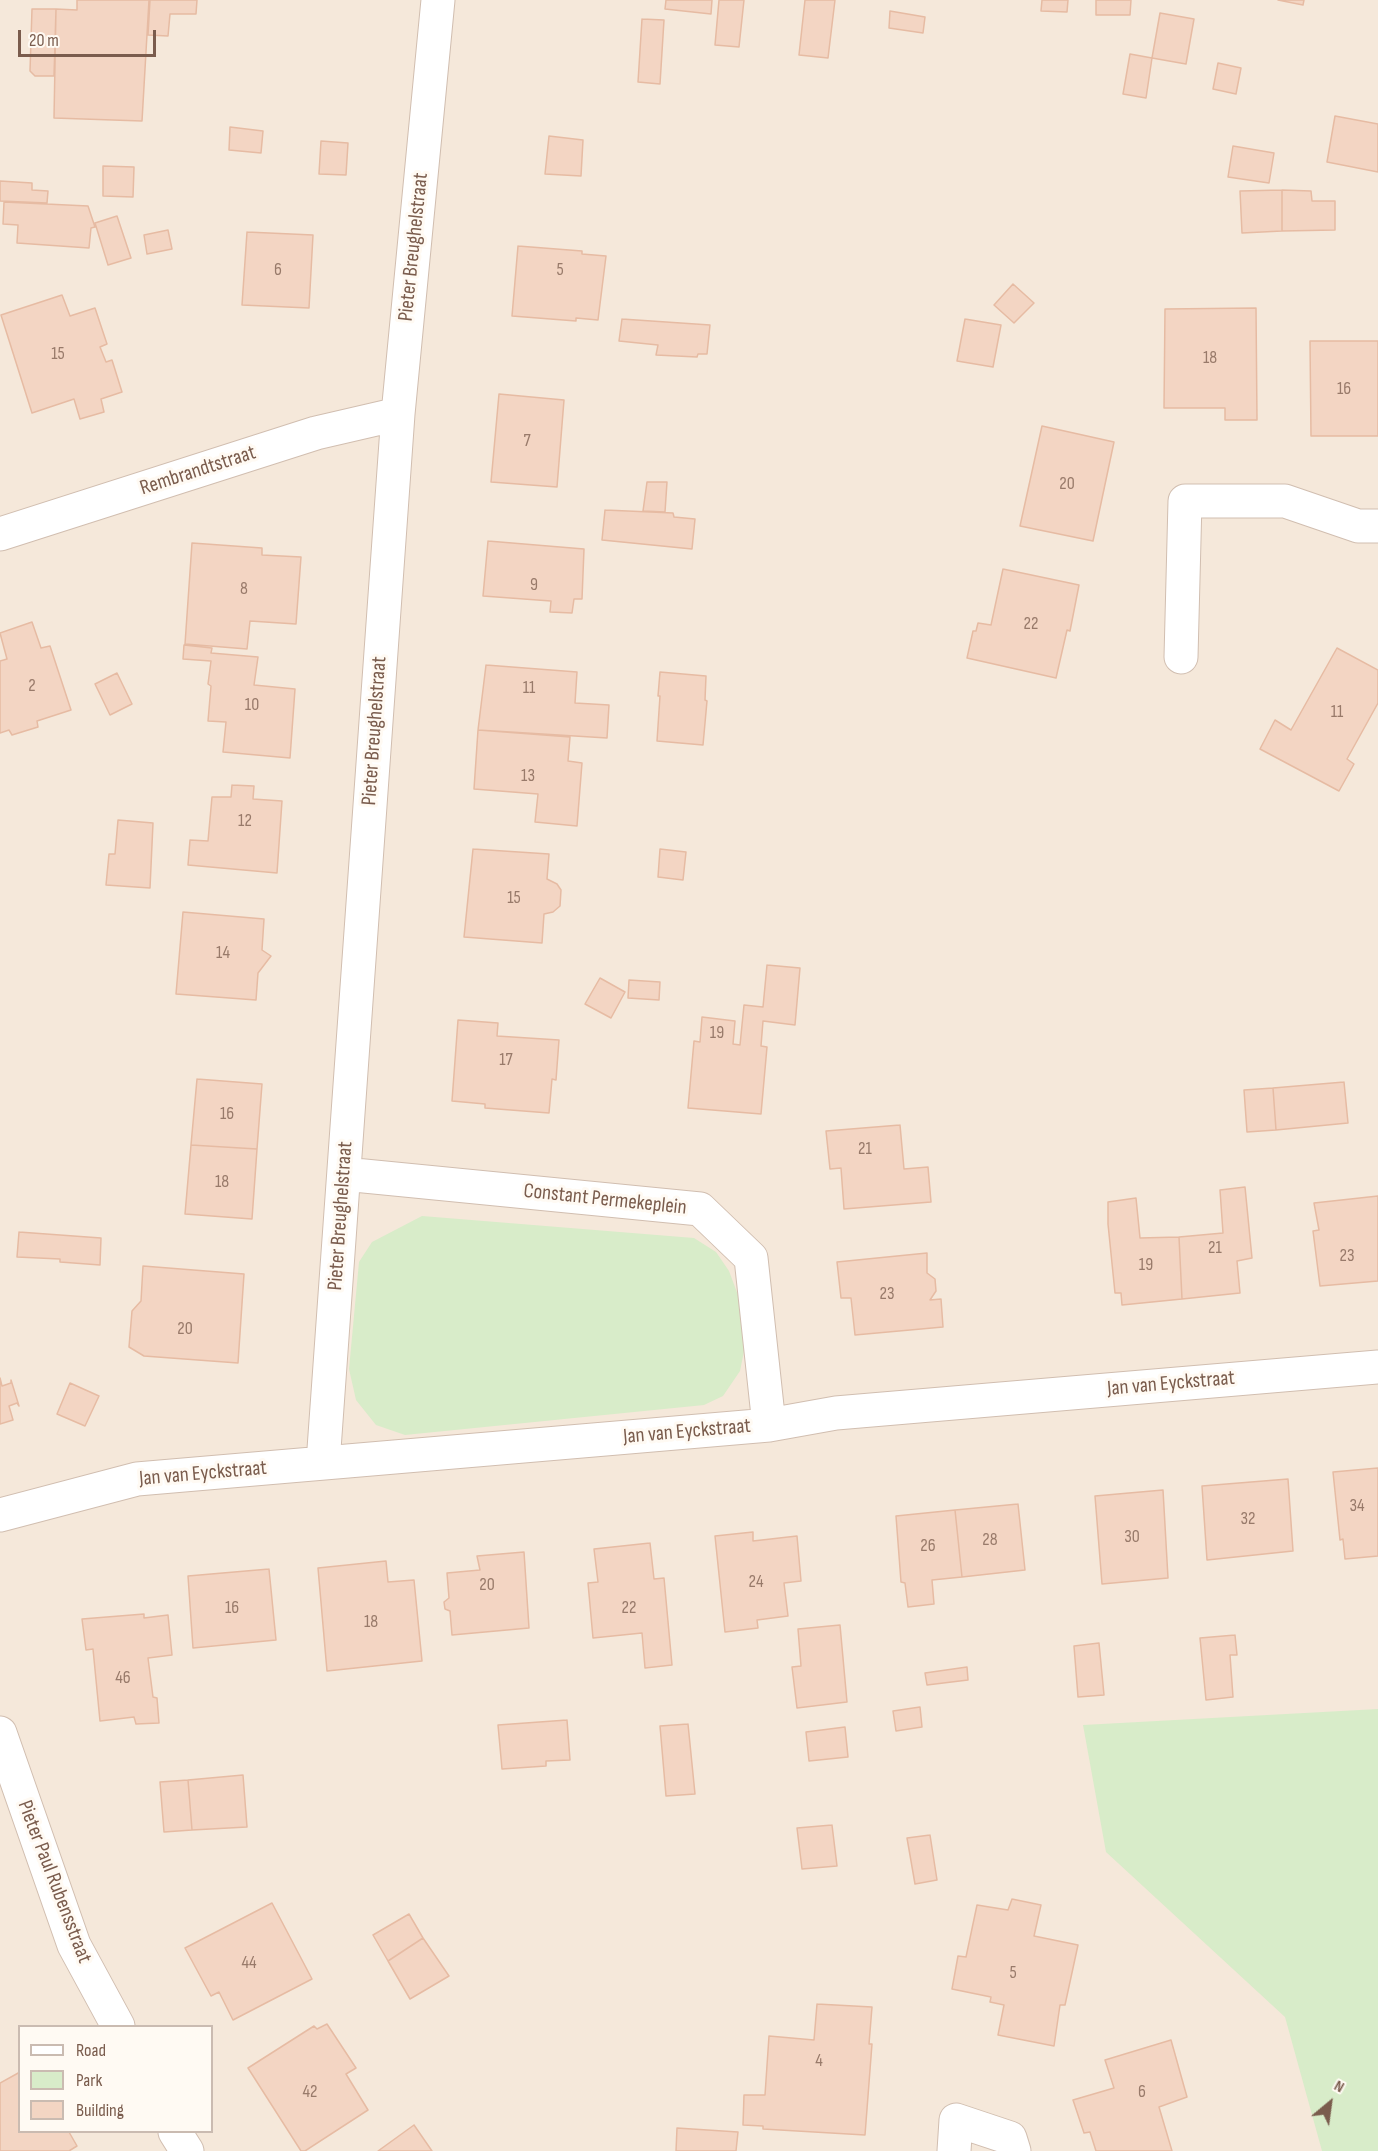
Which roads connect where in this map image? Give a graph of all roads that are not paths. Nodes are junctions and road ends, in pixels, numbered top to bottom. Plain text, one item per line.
1 (438, 0) edge
2 (398, 414) junction
3 (1378, 526) edge
4 (0, 534) edge
5 (1181, 657) dead end
6 (344, 1174) junction
7 (1378, 1367) edge
8 (769, 1425) junction
9 (323, 1463) junction
10 (0, 1515) edge
11 (0, 1732) edge
12 (117, 2025) edge
13 (176, 2133) edge
14 (187, 2151) edge
15 (954, 2151) edge
16 (1014, 2151) edge

1 - 2 street, Pieter Breughelstraat
2 - 4 street, Rembrandtstraat
2 - 6 street, Pieter Breughelstraat
3 - 5 street
6 - 8 street, Constant Permekeplein
6 - 9 street, Pieter Breughelstraat
7 - 8 street, Jan van Eyckstraat
8 - 9 street, Jan van Eyckstraat
9 - 10 street, Jan van Eyckstraat
11 - 12 street, Pieter Paul Rubensstraat
13 - 14 street
15 - 16 street

